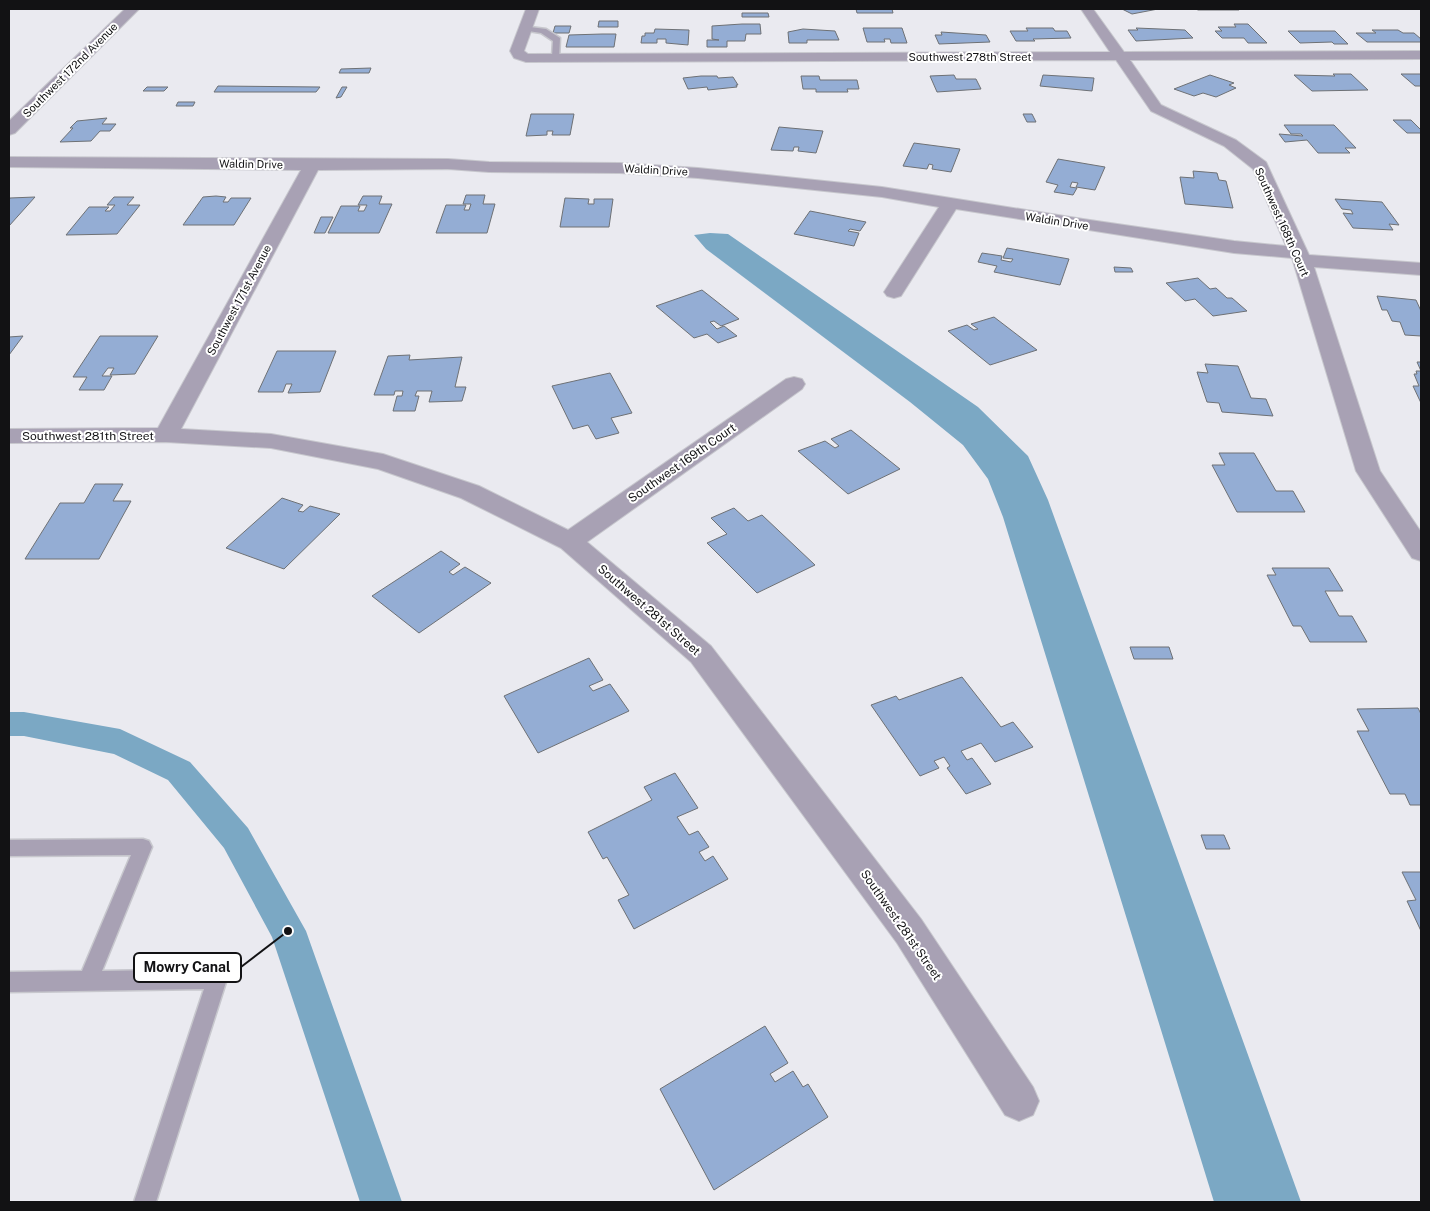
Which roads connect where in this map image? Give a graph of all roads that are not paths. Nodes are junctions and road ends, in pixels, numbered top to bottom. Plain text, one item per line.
1 (132, 9) edge
2 (532, 9) edge
3 (1087, 9) edge
4 (525, 28) junction
5 (1421, 55) edge
6 (1120, 57) junction
7 (556, 58) junction
8 (9, 130) edge
9 (9, 162) edge
10 (312, 165) junction
11 (950, 204) junction
12 (1300, 257) junction
13 (1421, 268) edge
14 (894, 292) dead end
15 (794, 384) dead end
16 (166, 435) junction
17 (9, 436) edge
18 (570, 542) junction
19 (1421, 552) edge
20 (9, 848) edge
21 (88, 981) junction
22 (9, 982) edge
23 (1018, 1101) dead end
24 (145, 1202) edge

1 - 8 street, Southwest 172nd Avenue
2 - 4 street
3 - 6 street, Southwest 168th Court
4 - 7 lane
4 - 7 street, Southwest 278th Street
5 - 6 street, Southwest 278th Street
6 - 7 street, Southwest 278th Street
6 - 12 street, Southwest 168th Court
9 - 10 street, Waldin Drive
10 - 11 street, Waldin Drive
10 - 16 street, Southwest 171st Avenue
11 - 12 street, Waldin Drive
11 - 14 street
12 - 13 street, Waldin Drive
12 - 19 street, Southwest 168th Court
15 - 18 street, Southwest 169th Court
16 - 17 street, Southwest 281th Street
16 - 18 street, Southwest 281st Street
18 - 23 street, Southwest 281st Street
20 - 21 lane
21 - 22 lane
21 - 24 lane

